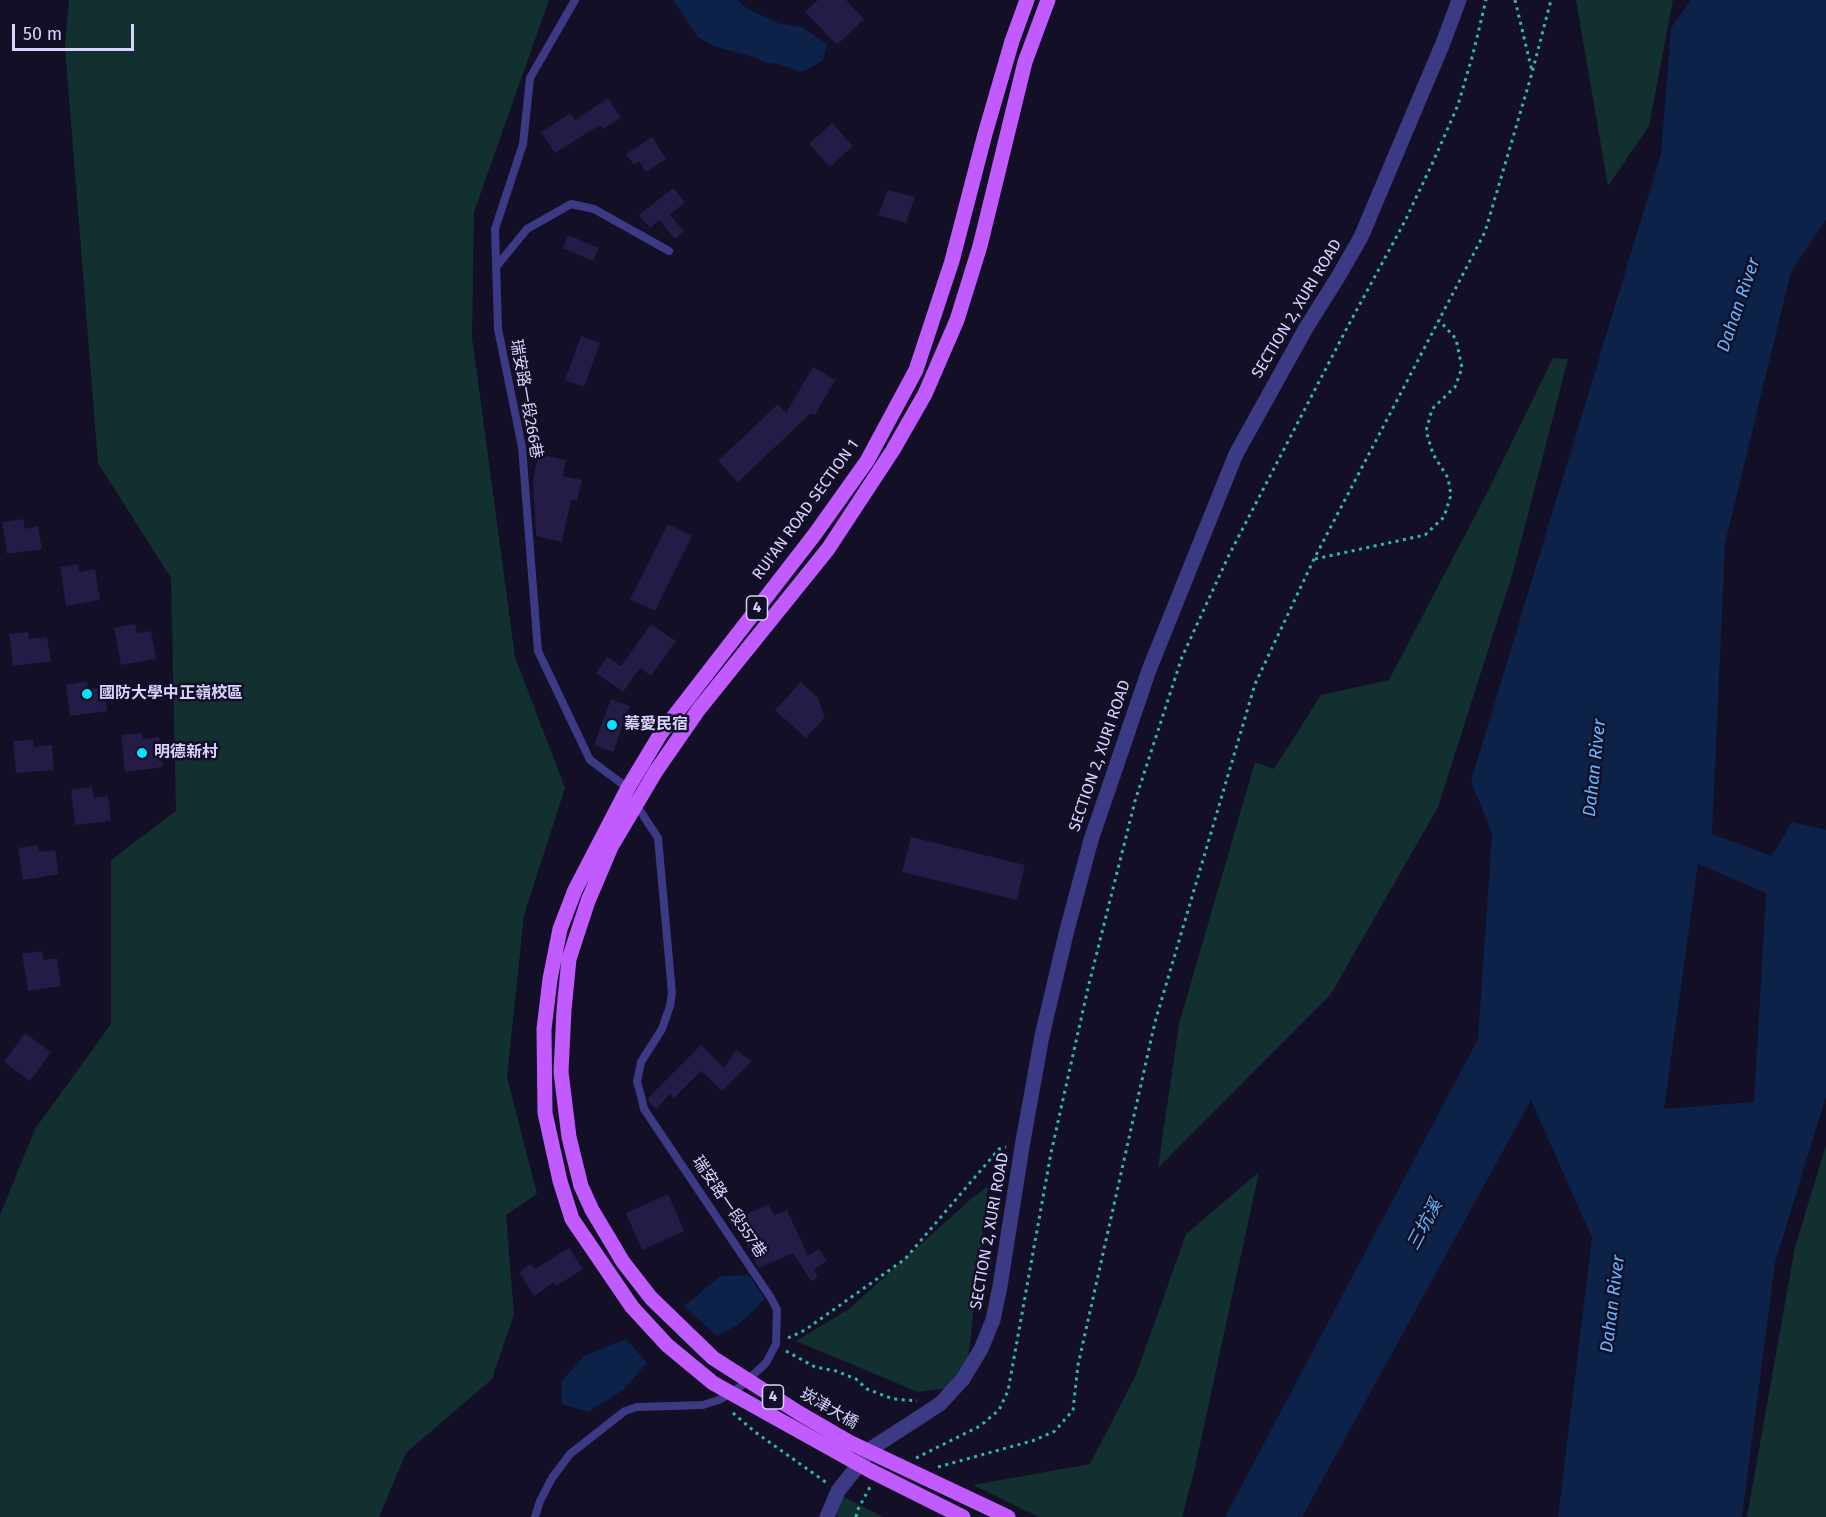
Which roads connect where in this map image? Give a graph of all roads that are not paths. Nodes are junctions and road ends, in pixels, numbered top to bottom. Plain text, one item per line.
1 (575, 0) edge
2 (1027, 0) edge
3 (1048, 0) edge
4 (1459, 0) edge
5 (669, 251) dead end
6 (496, 267) junction
7 (628, 788) junction
8 (637, 806) junction
9 (572, 1219) joint
10 (535, 1517) edge
11 (828, 1517) edge
12 (963, 1517) edge
13 (1008, 1517) edge

1 - 6 lane, 瑞安路一段266巷
2 - 7 main road, RUI'AN ROAD SECTION 1 / 4
3 - 8 main road, 4
4 - 11 street, SECTION 2, XURI ROAD
5 - 6 lane
6 - 7 lane, 瑞安路一段266巷
7 - 8 lane, 瑞安路一段557巷
7 - 9 main road, RUI'AN ROAD SECTION 1 / 4
8 - 10 lane, 瑞安路一段557巷
8 - 13 main road, 崁津大橋 / 4
9 - 12 main road, 崁津大橋 / 4

